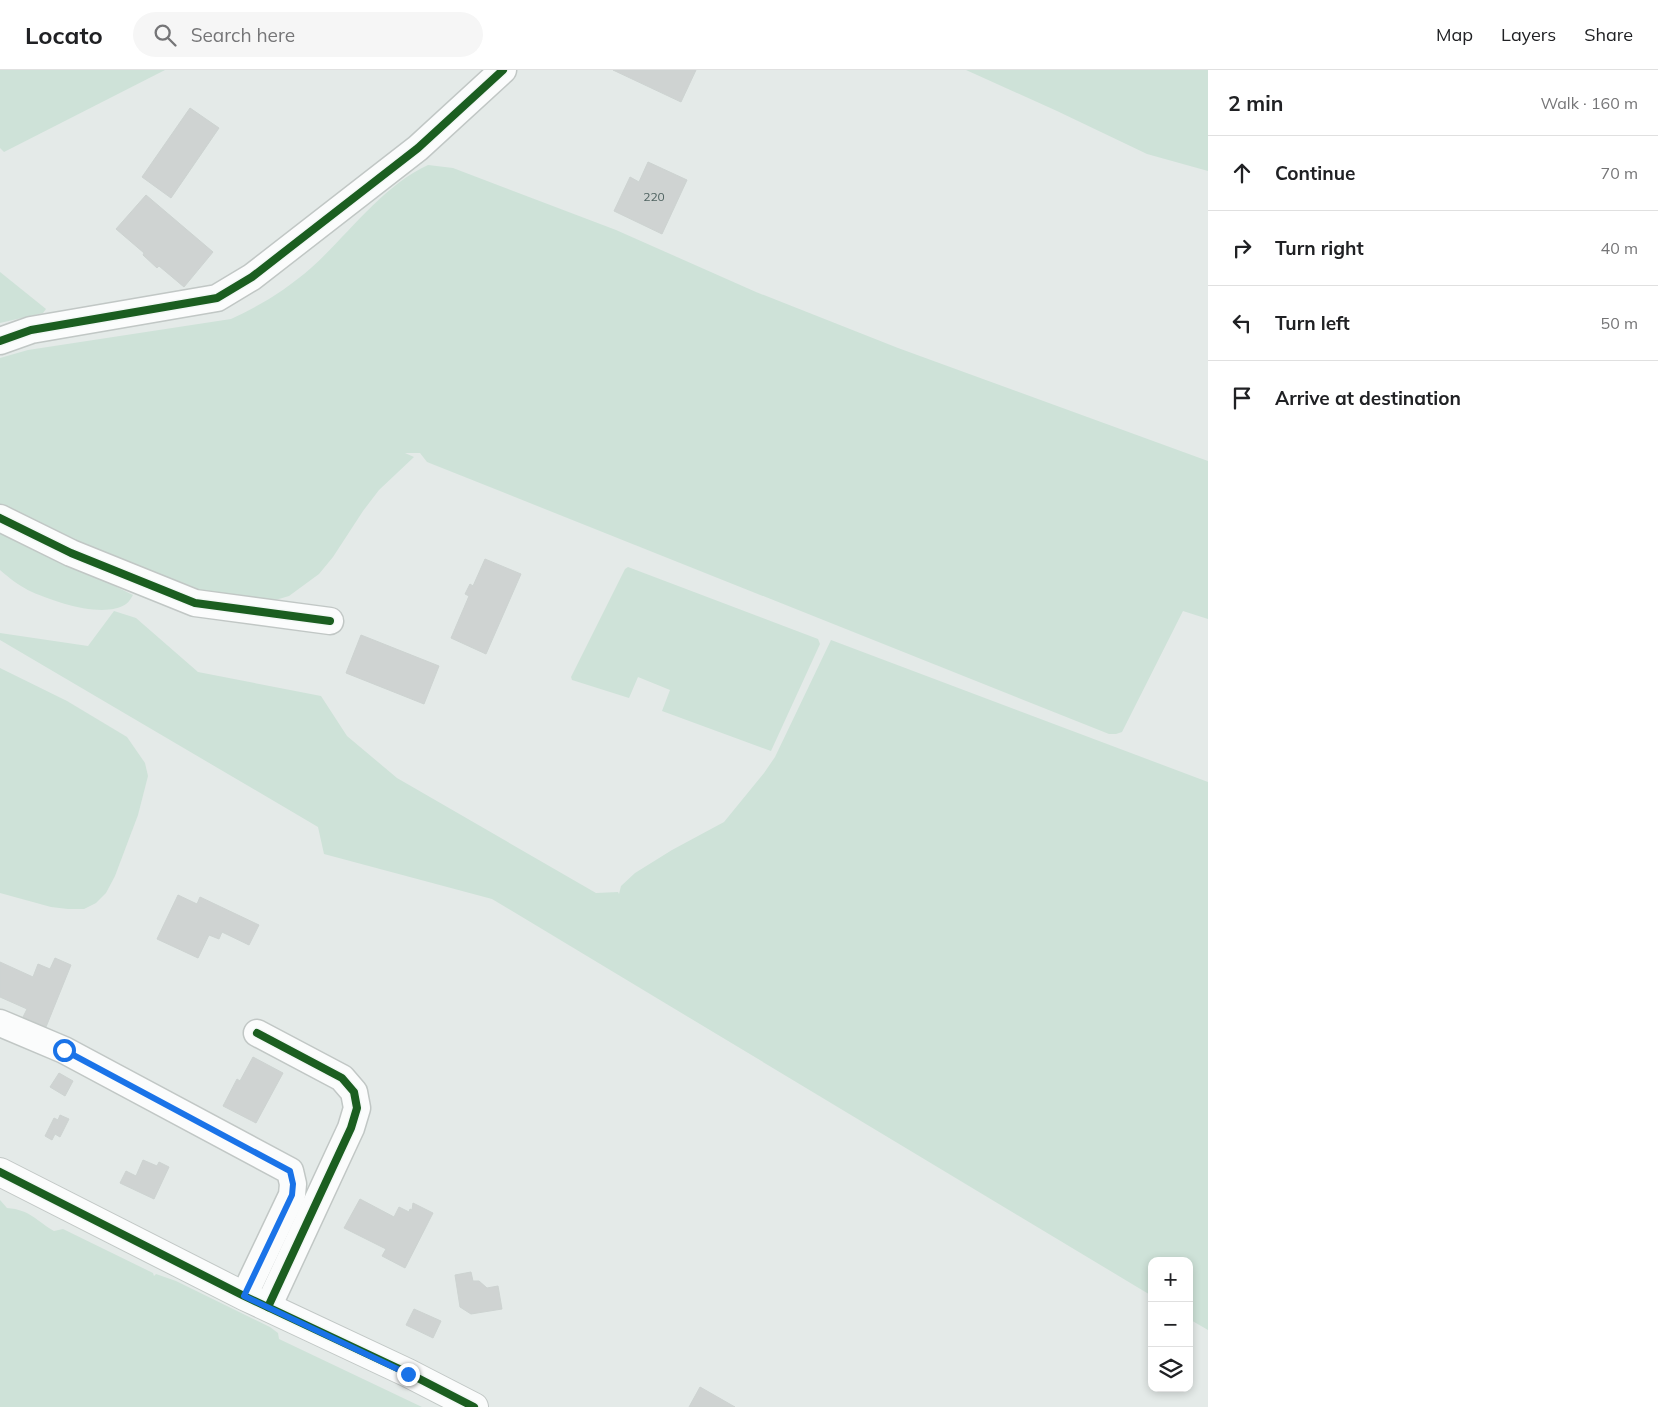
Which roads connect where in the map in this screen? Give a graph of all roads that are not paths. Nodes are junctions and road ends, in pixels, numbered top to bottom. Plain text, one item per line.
1 (503, 70) edge
2 (0, 341) edge
3 (0, 518) edge
4 (330, 621) dead end
5 (0, 1023) edge
6 (257, 1033) dead end
7 (0, 1172) edge
8 (256, 1302) junction
9 (474, 1407) edge

1 - 2 street
3 - 4 street
5 - 8 street
6 - 8 street
7 - 8 street
8 - 9 street

